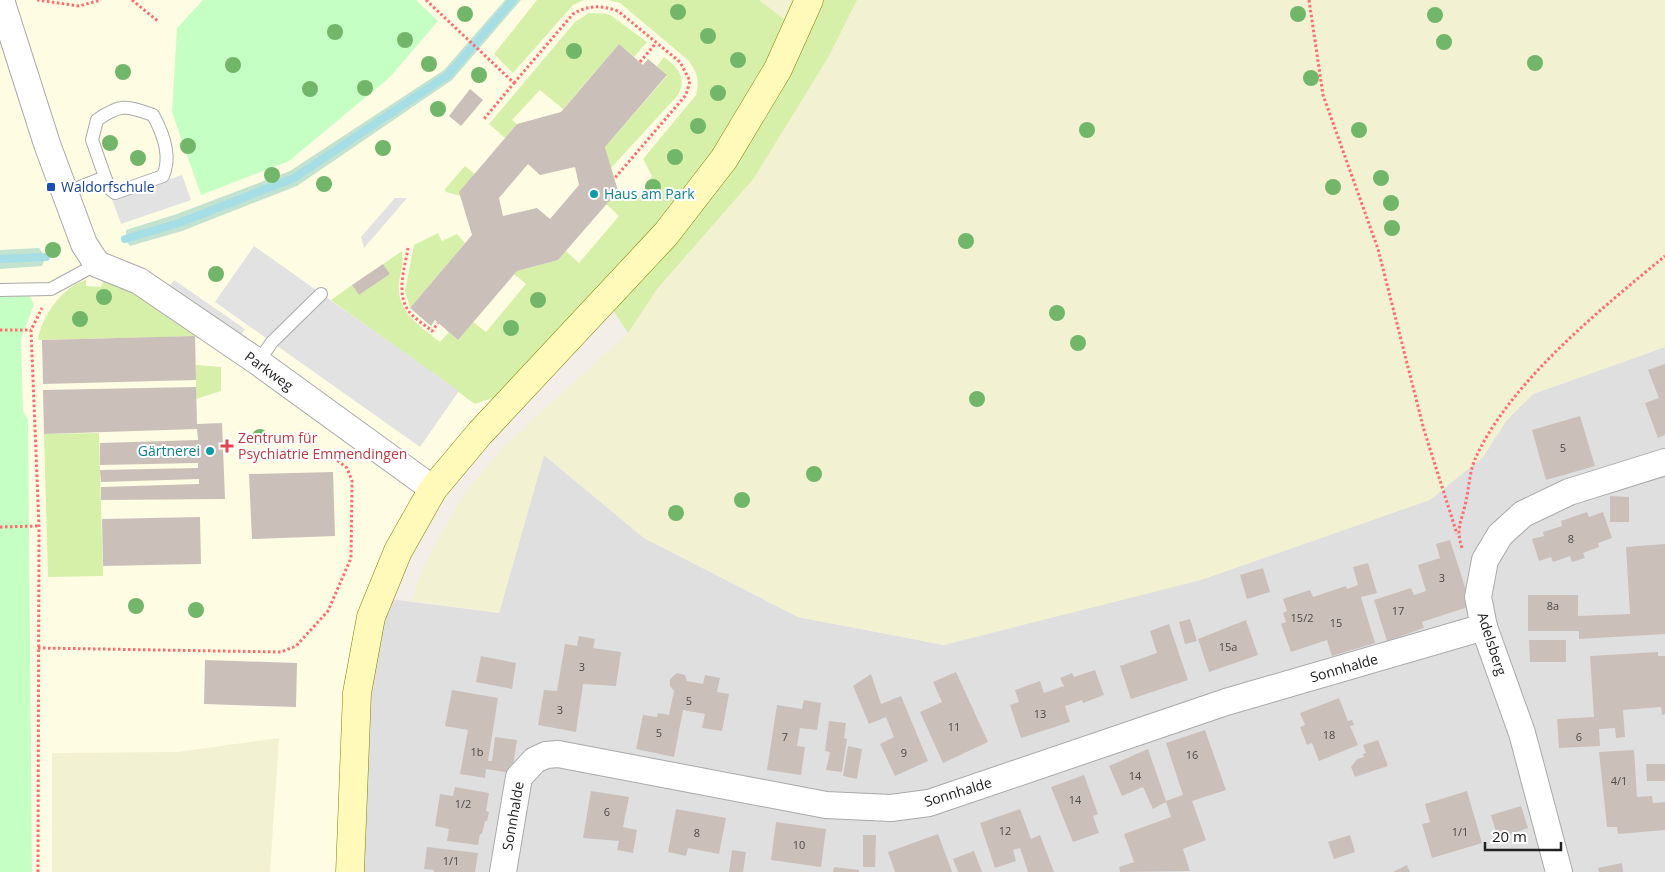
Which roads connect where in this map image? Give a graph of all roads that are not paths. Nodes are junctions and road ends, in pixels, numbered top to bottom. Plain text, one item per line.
1 (0, 0) edge
2 (809, 0) edge
3 (105, 177) junction
4 (65, 193) junction
5 (97, 264) junction
6 (0, 290) edge
7 (321, 294) dead end
8 (258, 362) junction
9 (1665, 462) edge
10 (433, 490) junction
11 (1484, 627) junction
12 (1557, 871) edge
13 (350, 872) edge
14 (503, 872) edge

1 - 4 street
2 - 10 street
3 - 3 lane
3 - 4 lane
4 - 5 street
5 - 6 lane
5 - 8 street, Parkweg
7 - 8 lane
8 - 10 street, Parkweg
9 - 11 street, Adelsberg
10 - 13 street
11 - 12 street, Adelsberg
11 - 14 street, Sonnhalde

